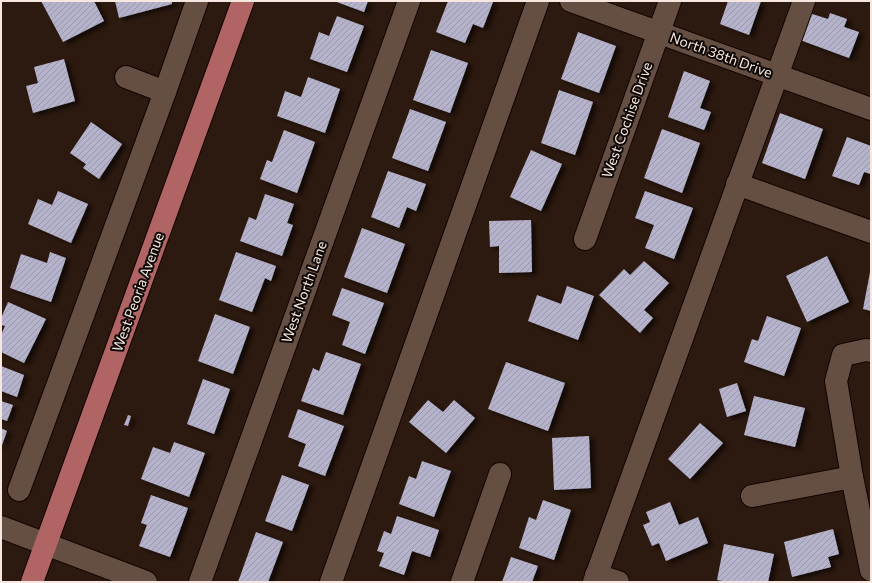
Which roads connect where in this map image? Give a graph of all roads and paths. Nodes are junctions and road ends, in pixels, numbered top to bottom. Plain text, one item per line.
1 (197, 1) edge
2 (243, 1) edge
3 (409, 1) edge
4 (538, 1) edge
5 (571, 1) edge
6 (670, 1) edge
7 (804, 1) edge
8 (658, 33) junction
9 (777, 76) junction
10 (126, 77) dead end
11 (165, 92) junction
12 (871, 109) edge
13 (737, 184) junction
14 (871, 232) edge
15 (585, 239) dead end
16 (871, 351) edge
17 (500, 474) dead end
18 (852, 478) junction
19 (19, 490) dead end
20 (752, 496) dead end
21 (1, 527) edge
22 (47, 544) junction
23 (871, 570) edge
24 (595, 578) edge
25 (32, 582) edge
26 (146, 582) edge
27 (200, 582) edge
28 (331, 582) edge
29 (462, 582) edge
30 (618, 582) edge

1 - 11 street
2 - 22 main road, West Peoria Avenue
3 - 27 street, West North Lane
4 - 28 street
5 - 8 street, North 38th Drive
6 - 8 street, West Cochise Drive
7 - 9 street
8 - 9 street, North 38th Drive
8 - 15 street, West Cochise Drive
9 - 12 street, North 38th Drive
9 - 13 street
10 - 11 street
11 - 19 street
13 - 14 street
13 - 24 street
16 - 18 street
17 - 29 street
18 - 20 street
18 - 23 street
21 - 22 street
22 - 25 main road, West Peoria Avenue
22 - 26 street
24 - 30 street

